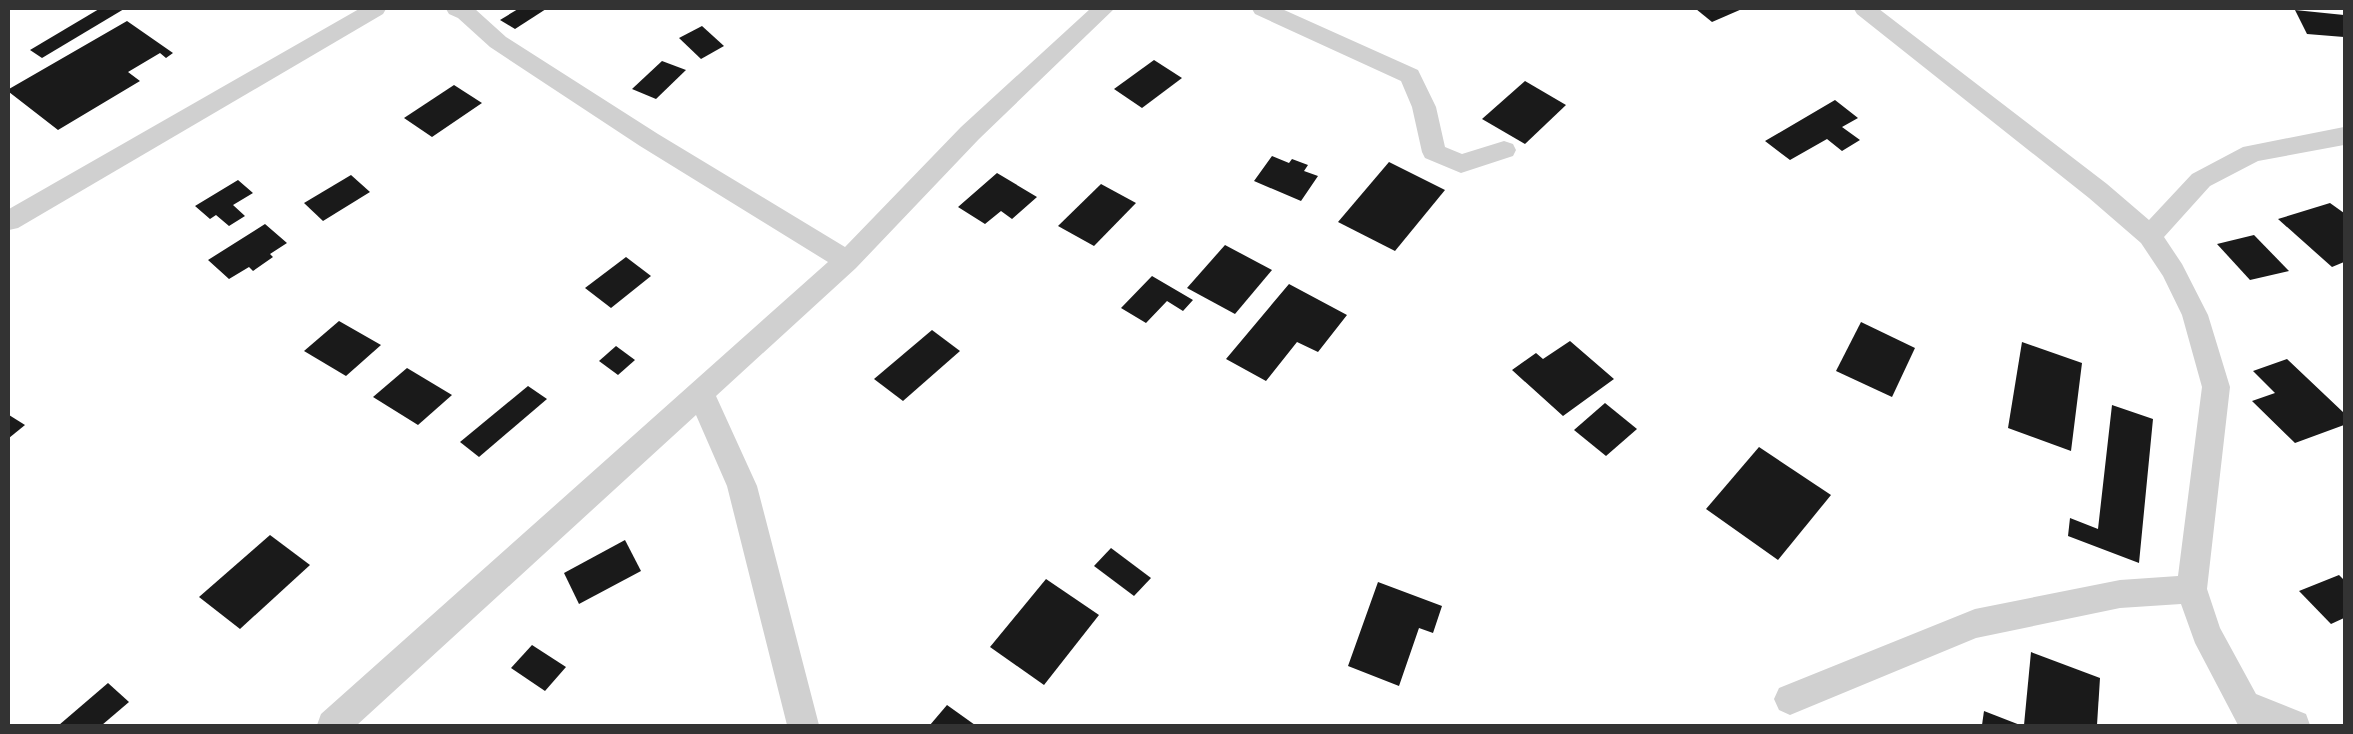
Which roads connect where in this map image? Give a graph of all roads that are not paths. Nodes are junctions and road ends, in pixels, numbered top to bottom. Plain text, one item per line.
1 (375, 9) edge
2 (457, 9) edge
3 (1103, 9) edge
4 (1263, 9) edge
5 (1865, 9) edge
6 (2344, 136) edge
7 (1504, 150) dead end
8 (9, 220) edge
9 (2150, 236) junction
10 (847, 261) junction
11 (701, 394) junction
12 (2192, 590) junction
13 (1790, 699) dead end
14 (2249, 715) edge
15 (333, 725) edge
16 (803, 725) edge
17 (2294, 725) edge

1 - 8 street
2 - 10 street
3 - 10 street
4 - 7 street
5 - 9 street
6 - 9 street
9 - 12 street
10 - 11 street
11 - 15 street
11 - 16 street
12 - 13 street
12 - 14 street
14 - 17 street

